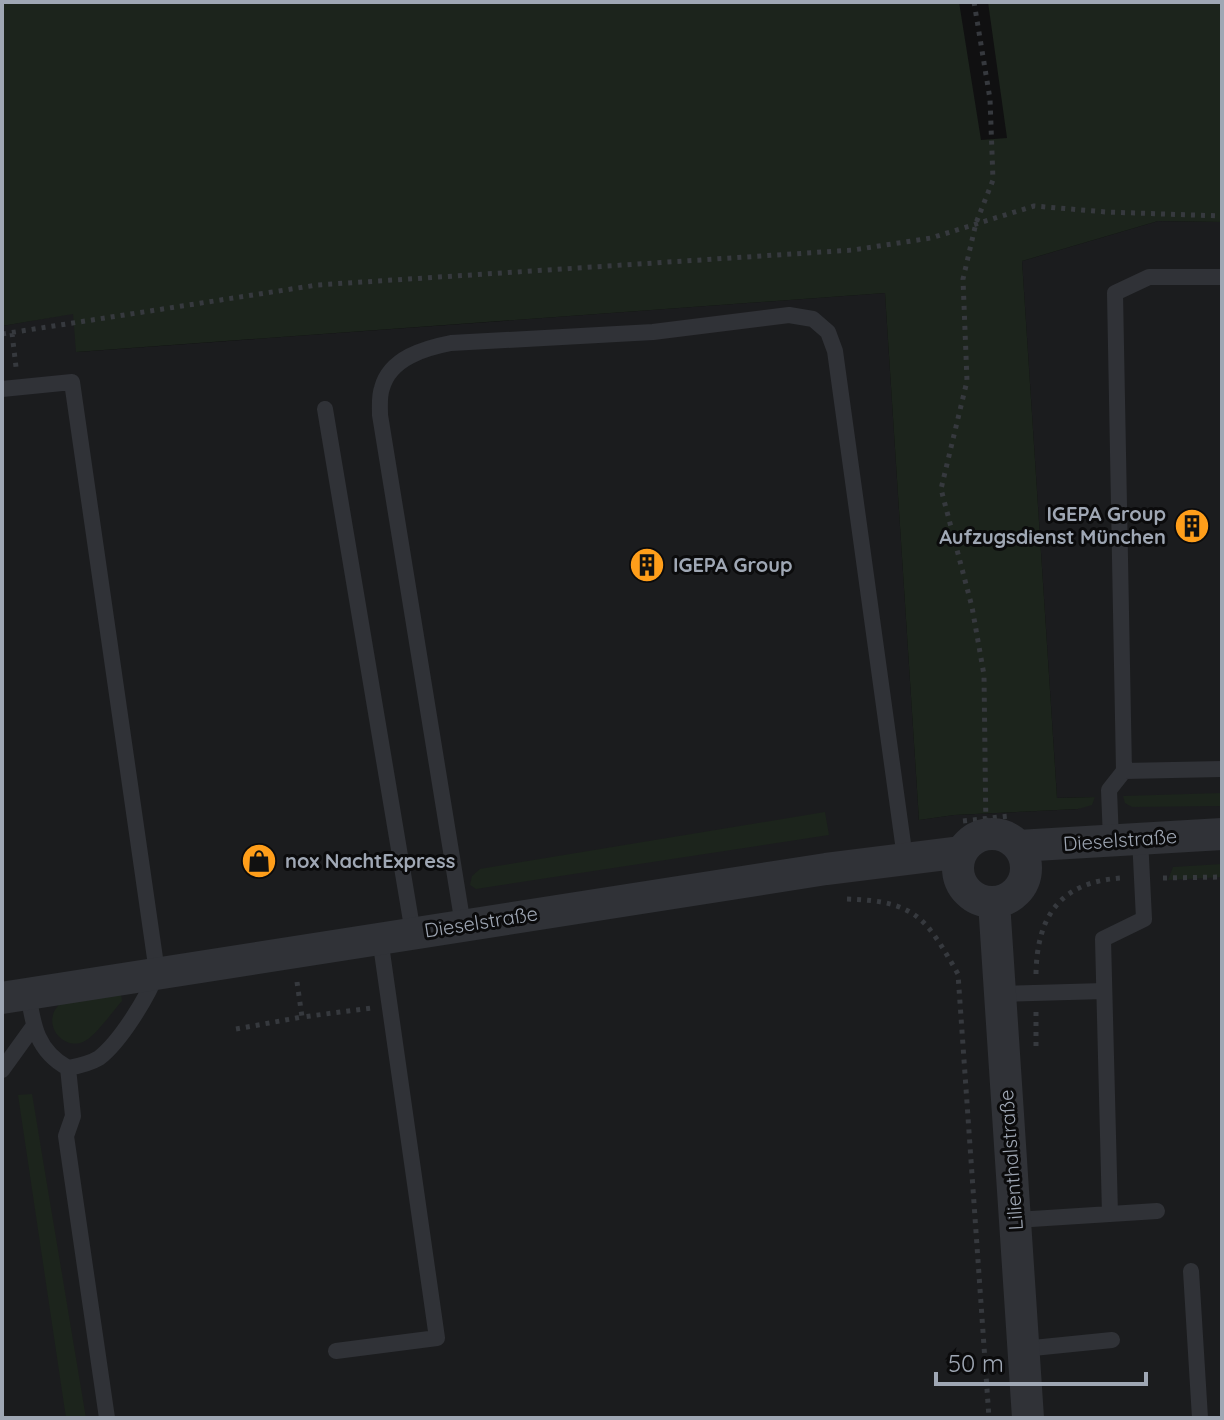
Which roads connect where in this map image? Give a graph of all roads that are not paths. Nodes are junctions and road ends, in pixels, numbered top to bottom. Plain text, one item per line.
1 (1222, 277) edge
2 (10, 388) edge
3 (325, 409) dead end
4 (1222, 769) edge
5 (1124, 771) junction
6 (1222, 834) edge
7 (1125, 839) junction
8 (974, 843) junction
9 (1018, 846) junction
10 (905, 858) junction
11 (994, 902) junction
12 (463, 925) junction
13 (413, 933) junction
14 (380, 938) junction
15 (157, 972) junction
16 (1104, 991) junction
17 (1001, 994) junction
18 (15, 995) edge
19 (33, 1027) junction
20 (68, 1068) junction
21 (2, 1070) edge
22 (1157, 1211) dead end
23 (1110, 1214) junction
24 (1015, 1220) junction
25 (1191, 1271) dead end
26 (1112, 1340) dead end
27 (1023, 1349) junction
28 (336, 1351) dead end
29 (107, 1418) edge
30 (1028, 1418) edge
31 (1200, 1418) edge

1 - 5 lane
2 - 15 lane
3 - 13 lane
4 - 5 lane
5 - 7 lane
6 - 7 street, Dieselstraße
7 - 9 street, Dieselstraße
7 - 16 lane
8 - 9 street
8 - 10 street, Dieselstraße
8 - 11 street
9 - 11 street
10 - 12 street, Dieselstraße
10 - 12 lane
11 - 17 street, Lilienthalstraße
12 - 13 street, Dieselstraße
13 - 14 street, Dieselstraße
14 - 15 street, Dieselstraße
14 - 28 lane
15 - 18 street, Dieselstraße
15 - 20 lane
16 - 17 lane
16 - 23 lane
17 - 24 street, Lilienthalstraße
18 - 19 lane
19 - 20 lane
19 - 21 lane
20 - 29 lane
22 - 23 lane
23 - 24 lane
24 - 27 street, Lilienthalstraße
25 - 31 lane
26 - 27 lane
27 - 30 street, Lilienthalstraße

